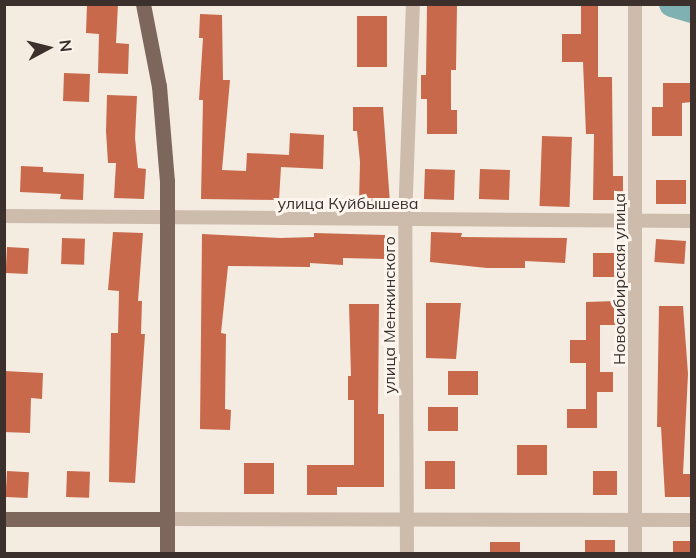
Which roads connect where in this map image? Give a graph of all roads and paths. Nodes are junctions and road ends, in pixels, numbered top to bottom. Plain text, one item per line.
1 (143, 4) edge
2 (413, 4) edge
3 (635, 4) edge
4 (4, 216) edge
5 (169, 218) junction
6 (405, 220) junction
7 (636, 220) junction
8 (692, 221) edge
9 (4, 519) edge
10 (167, 519) junction
11 (635, 519) junction
12 (692, 520) edge
13 (406, 522) junction
14 (167, 554) edge
15 (406, 554) edge
16 (635, 554) edge

1 - 5 main road
2 - 6 street, улица Менжинского
3 - 7 street, Новосибирская улица
4 - 5 street, улица Куйбышева
5 - 6 street, улица Куйбышева
5 - 10 main road
6 - 7 street, улица Куйбышева
6 - 13 street, улица Менжинского
7 - 8 street, улица Куйбышева
7 - 11 street, Новосибирская улица
9 - 10 main road
10 - 13 street
10 - 14 main road
11 - 12 street
11 - 13 street
11 - 16 street, Новосибирская улица
13 - 15 street, улица Менжинского

